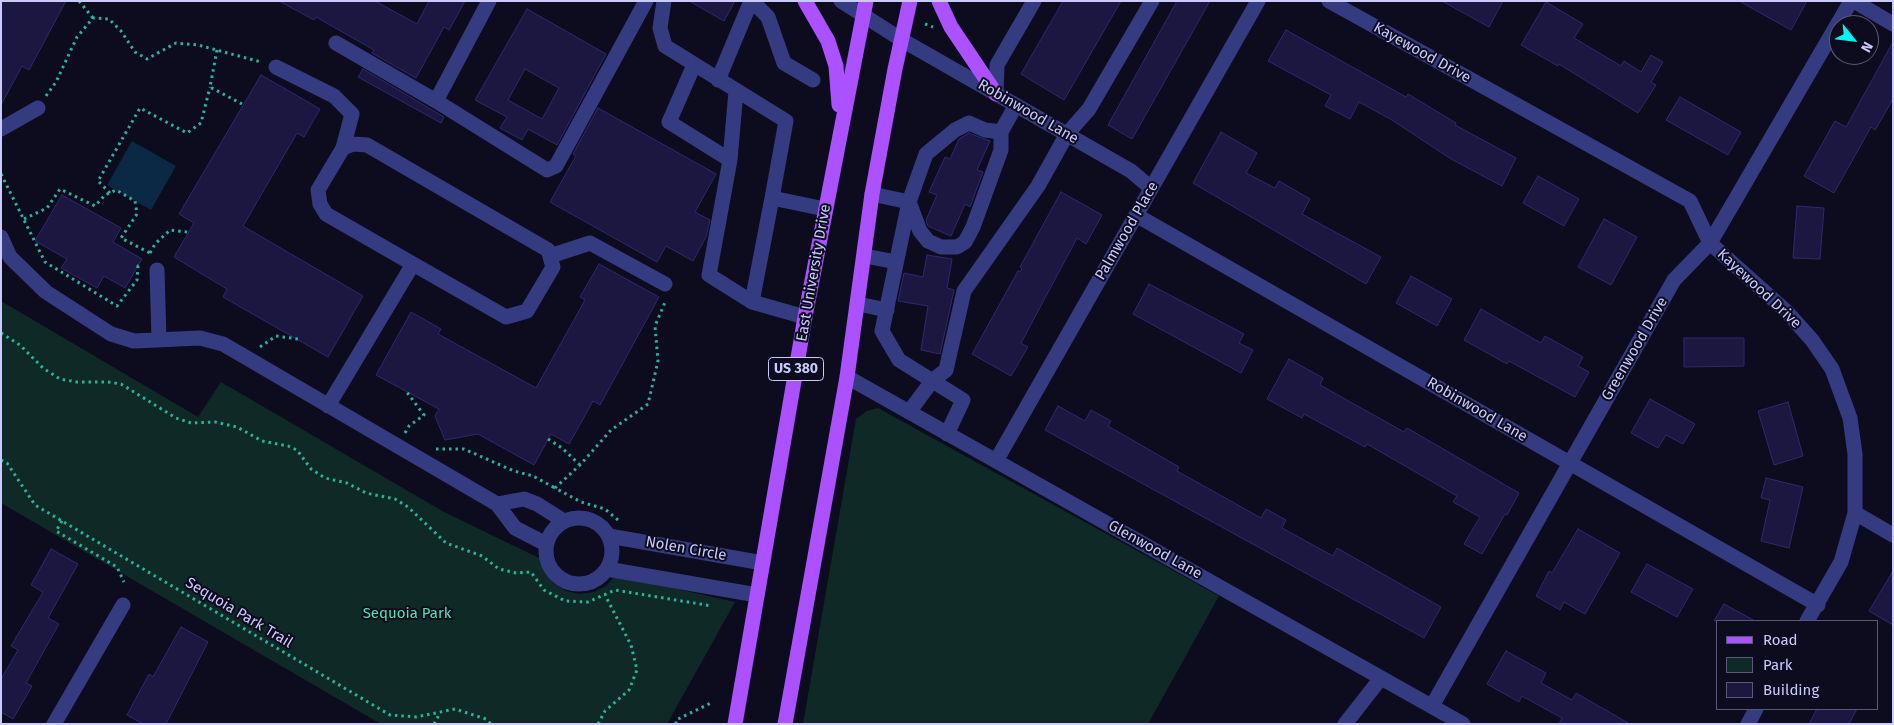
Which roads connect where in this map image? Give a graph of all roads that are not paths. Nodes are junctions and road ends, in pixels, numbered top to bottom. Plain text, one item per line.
1 (490, 1) edge
2 (646, 1) edge
3 (664, 1) edge
4 (751, 1) edge
5 (805, 1) edge
6 (841, 1) edge
7 (910, 1) edge
8 (939, 1) edge
9 (1034, 1) edge
10 (1152, 1) edge
11 (1258, 1) edge
12 (1329, 1) edge
13 (1853, 1) edge
14 (865, 8) edge
15 (1893, 24) edge
16 (902, 40) junction
17 (336, 43) dead end
18 (694, 65) junction
19 (276, 67) road end
20 (718, 80) junction
21 (813, 80) dead end
22 (736, 91) junction
23 (996, 94) junction
24 (436, 101) junction
25 (1016, 105) junction
26 (38, 108) road end
27 (1, 129) edge
28 (1001, 132) junction
29 (1067, 134) junction
30 (838, 140) junction
31 (343, 148) junction
32 (730, 160) junction
33 (1152, 188) junction
34 (872, 194) junction
35 (772, 198) junction
36 (909, 202) junction
37 (825, 209) junction
38 (1136, 215) junction
39 (1, 237) edge
40 (1710, 243) junction
41 (550, 256) junction
42 (865, 256) junction
43 (896, 262) junction
44 (413, 264) junction
45 (150, 268) road end
46 (666, 284) road end
47 (752, 302) junction
48 (858, 304) junction
49 (887, 310) junction
50 (805, 317) junction
51 (159, 340) junction
52 (846, 377) junction
53 (932, 381) junction
54 (328, 406) junction
55 (909, 412) junction
56 (948, 434) junction
57 (996, 461) junction
58 (1570, 464) junction
59 (497, 504) junction
60 (1855, 513) junction
61 (564, 521) junction
62 (1893, 535) edge
63 (610, 536) junction
64 (546, 544) junction
65 (763, 562) junction
66 (607, 569) junction
67 (757, 595) junction
68 (123, 605) dead end
69 (1818, 605) junction
70 (1809, 620) edge
71 (1381, 678) junction
72 (1432, 706) junction
73 (1755, 710) edge
74 (54, 724) edge
75 (735, 724) edge
76 (786, 724) edge
77 (1344, 724) edge
78 (1463, 724) edge
79 (1748, 724) edge

1 - 24 street
2 - 24 street
3 - 18 street
4 - 20 street
4 - 21 street
5 - 30 main road
6 - 14 street, Robinwood Lane
7 - 16 main road, US 380
8 - 23 main road
9 - 23 street
10 - 29 street
11 - 33 street, Palmwood Place
12 - 40 street, Kayewood Drive
13 - 15 street
13 - 40 street, Greenwood Drive
14 - 16 street, Robinwood Lane
14 - 30 main road, East University Drive / US 380
16 - 23 street, Robinwood Lane
16 - 34 main road, US 380
17 - 24 street
18 - 20 street
18 - 32 street
19 - 31 street
20 - 22 street
22 - 32 street
22 - 35 street
23 - 25 street, Robinwood Lane
25 - 28 street
25 - 29 street, Robinwood Lane
26 - 27 street
28 - 36 street
28 - 36 street
29 - 33 street, Robinwood Lane
29 - 53 street
30 - 37 main road, East University Drive / US 380
31 - 41 street
31 - 44 street
32 - 47 street
33 - 38 street, Palmwood Place
34 - 36 street
34 - 42 main road, US 380
35 - 37 street
35 - 47 street
36 - 43 street
37 - 50 main road, East University Drive / US 380
38 - 57 street, Palmwood Place
38 - 58 street, Robinwood Lane
39 - 51 street
40 - 58 street, Greenwood Drive
40 - 60 street, Kayewood Drive
41 - 44 street
41 - 46 street
42 - 43 street
42 - 48 main road, US 380
43 - 49 street
44 - 54 street
45 - 51 street
47 - 50 street
48 - 49 street
48 - 52 main road, US 380
49 - 53 street
50 - 65 main road, East University Drive / US 380
51 - 54 street
52 - 55 street, Glenwood Lane
52 - 76 main road, US 380
53 - 55 street
53 - 56 street
54 - 59 street
55 - 56 street, Glenwood Lane
56 - 57 street, Glenwood Lane
57 - 71 street, Glenwood Lane
58 - 69 street, Robinwood Lane
58 - 72 street, Greenwood Drive
59 - 61 street
59 - 64 street
60 - 62 street
60 - 69 street, Kayewood Drive
61 - 63 street
61 - 64 street
63 - 65 street, Nolen Circle
63 - 66 street
64 - 66 street
65 - 67 main road, East University Drive / US 380
66 - 67 street
67 - 75 main road, East University Drive / US 380
68 - 74 street
69 - 70 street, Kayewood Drive
71 - 72 street, Glenwood Lane
71 - 77 street
72 - 78 street, Glenwood Lane
73 - 79 street

